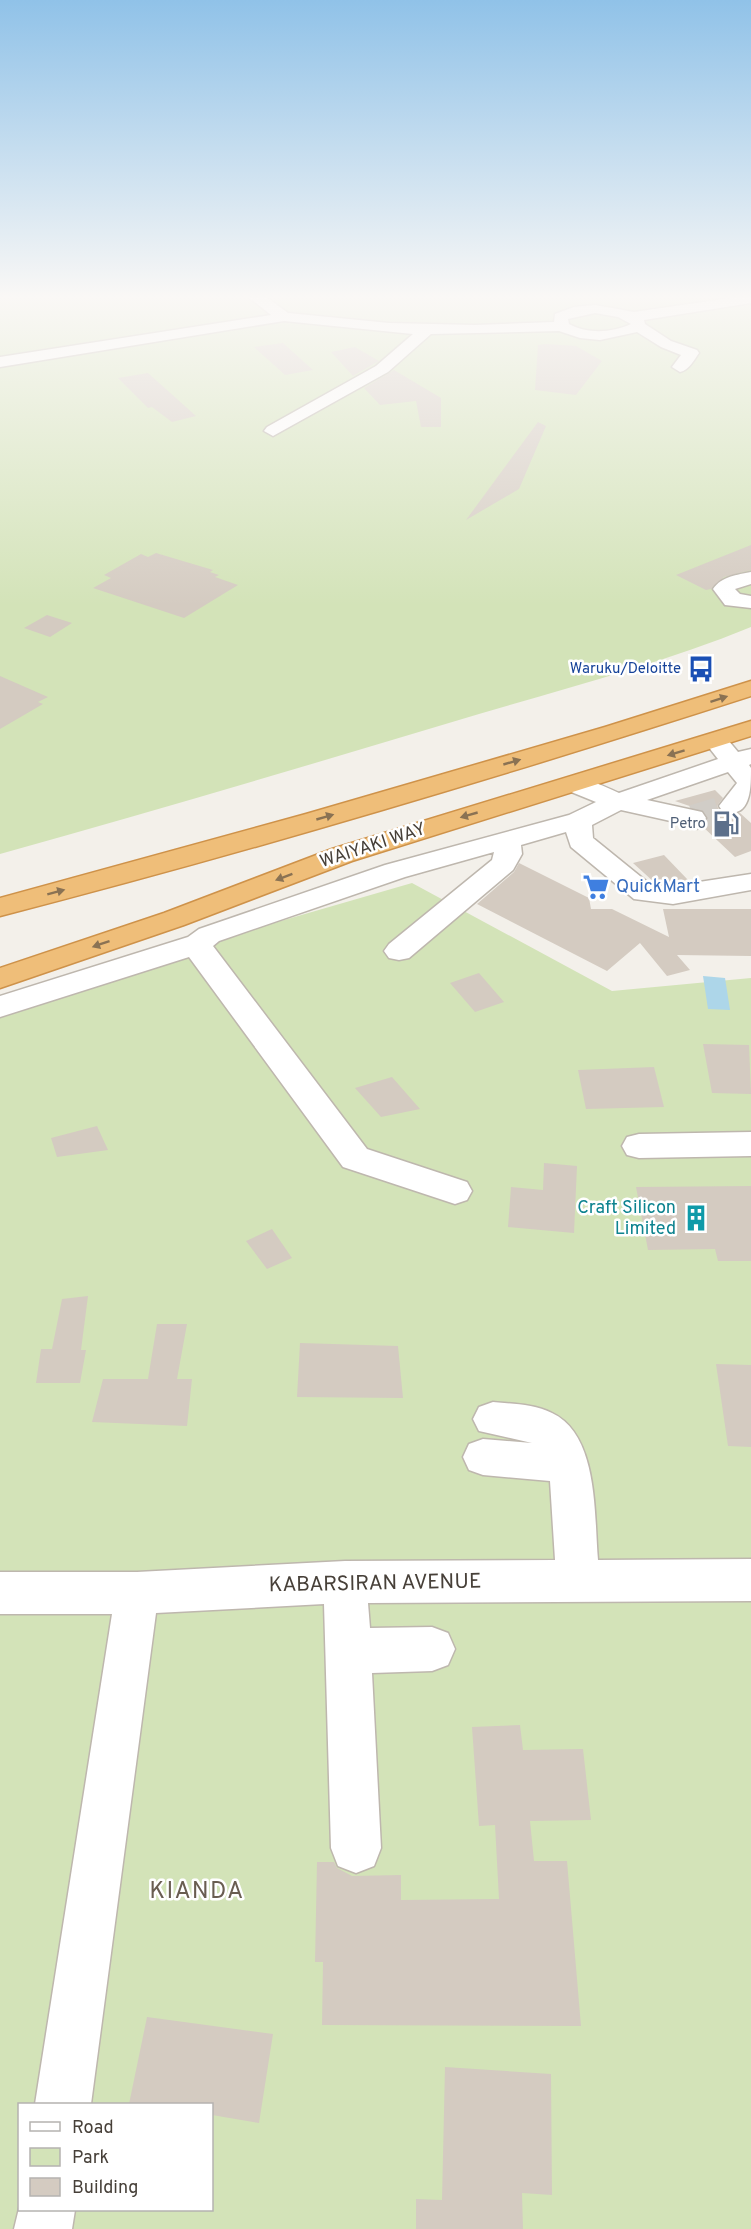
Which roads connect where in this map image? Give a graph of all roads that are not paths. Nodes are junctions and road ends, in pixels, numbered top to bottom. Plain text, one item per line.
1 (331, 398) edge
2 (273, 431) dead end
3 (751, 578) edge
4 (751, 602) edge
5 (751, 688) edge
6 (751, 728) edge
7 (733, 752) edge
8 (573, 784) junction
9 (618, 802) junction
10 (503, 805) junction
11 (732, 806) tunnel mouth
12 (693, 818) tunnel mouth
13 (566, 825) junction
14 (508, 840) junction
15 (751, 882) edge
16 (0, 908) edge
17 (198, 944) junction
18 (399, 951) dead end
19 (0, 999) edge
20 (751, 1144) edge
21 (639, 1146) dead end
22 (455, 1191) dead end
23 (493, 1419) dead end
24 (483, 1457) dead end
25 (569, 1464) junction
26 (751, 1580) edge
27 (578, 1581) junction
28 (345, 1582) junction
29 (0, 1593) edge
30 (137, 1593) junction
31 (432, 1649) dead end
32 (350, 1651) junction
33 (356, 1848) dead end
34 (63, 2103) edge
35 (46, 2211) edge
36 (43, 2229) edge

1 - 2 street
3 - 4 street
16 -> 5 highway
6 - 7 highway, WAIYAKI WAY
7 -> 8 highway, WAIYAKI WAY
7 - 9 street
7 - 11 street
8 - 9 street
8 - 10 highway, WAIYAKI WAY
9 - 12 street
9 - 13 street
10 - 13 street
10 -> 19 highway, WAIYAKI WAY
13 - 14 street
13 - 15 street
14 - 17 street
14 - 18 street
17 - 19 street
17 - 22 street
20 - 21 street
23 - 25 street
24 - 25 street
25 - 27 street
26 - 27 street, KABARSIRAN AVENUE
27 - 28 street, KABARSIRAN AVENUE
28 - 30 street, KABARSIRAN AVENUE
28 - 32 street
29 - 30 street, KABARSIRAN AVENUE
30 - 34 street
31 - 32 street
32 - 33 street
35 - 36 street

